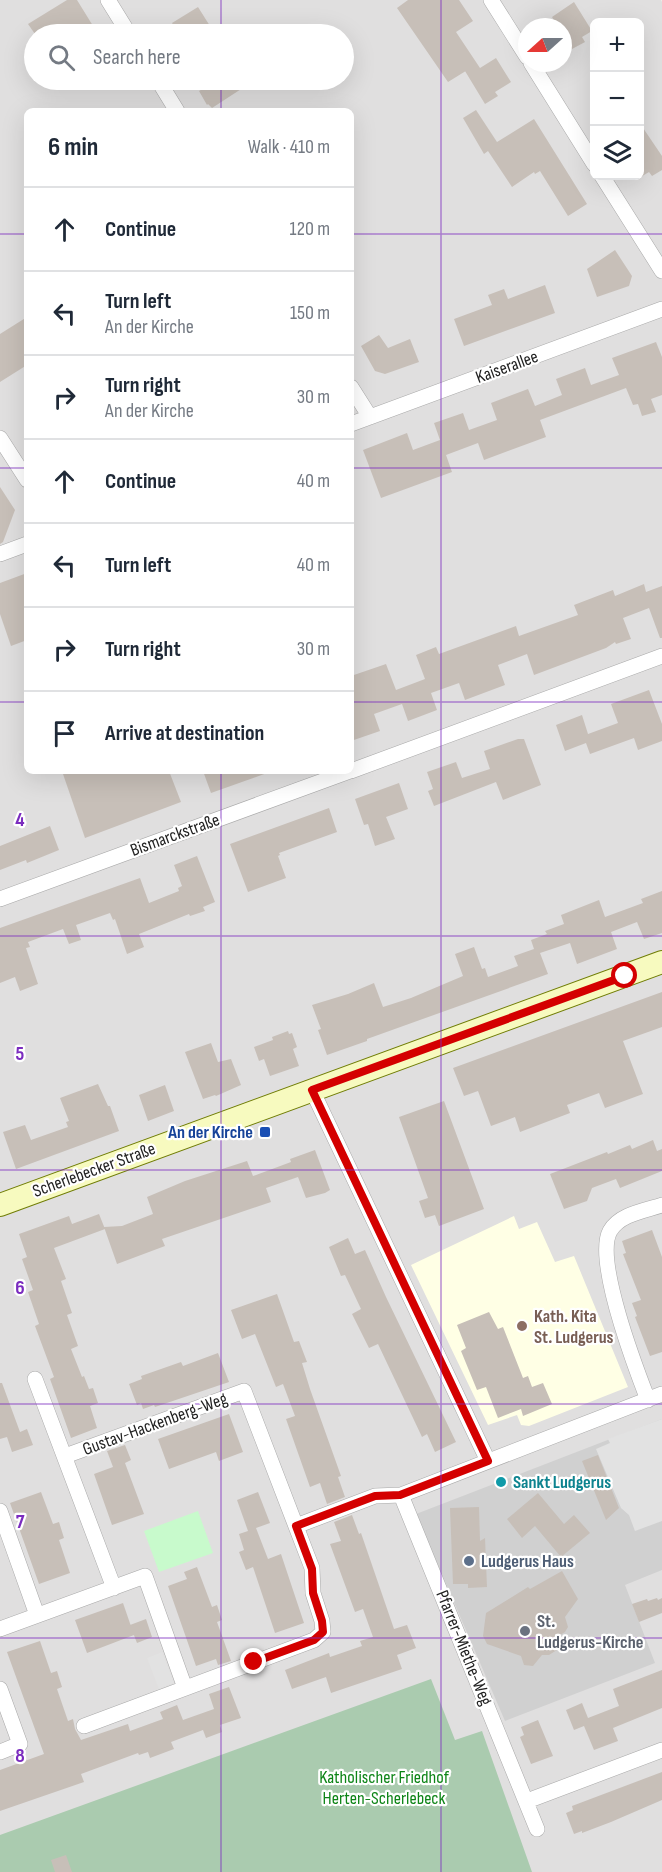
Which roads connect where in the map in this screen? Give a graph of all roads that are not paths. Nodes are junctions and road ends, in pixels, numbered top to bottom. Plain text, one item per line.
1 (108, 0) edge
2 (491, 0) edge
3 (123, 24) edge
4 (518, 43) edge
5 (537, 72) edge
6 (164, 90) edge
7 (175, 108) edge
8 (590, 158) edge
9 (605, 180) edge
10 (662, 271) edge
11 (662, 309) edge
12 (354, 392) edge
13 (370, 417) junction
14 (354, 423) edge
15 (0, 438) edge
16 (24, 475) edge
17 (24, 545) edge
18 (0, 554) edge
19 (662, 656) edge
20 (354, 770) edge
21 (342, 774) edge
22 (0, 899) edge
23 (662, 962) edge
24 (312, 1090) junction
25 (0, 1205) edge
26 (662, 1205) edge
27 (35, 1379) dead end
28 (655, 1397) edge
29 (65, 1456) junction
30 (488, 1461) junction
31 (400, 1495) junction
32 (0, 1511) edge
33 (296, 1526) junction
34 (114, 1588) junction
35 (37, 1615) junction
36 (0, 1629) edge
37 (185, 1688) junction
38 (0, 1689) edge
39 (84, 1726) dead end
40 (662, 1750) edge
41 (0, 1752) edge
42 (527, 1801) junction
43 (537, 1828) dead end

1 - 3 street
2 - 4 street
5 - 8 street
6 - 7 street
9 - 10 street
11 - 13 street, Kaiserallee
12 - 13 street
13 - 14 street, Kaiserallee
15 - 16 street
17 - 18 street
19 - 20 street, Bismarckstraße
21 - 22 street, Bismarckstraße
23 - 24 street, Scherlebecker Straße
24 - 25 street, Scherlebecker Straße
24 - 30 street
26 - 28 street
27 - 29 street
28 - 30 street
29 - 33 street, Gustav-Hackenberg-Weg
29 - 34 street
30 - 31 street
31 - 33 street
31 - 42 street, Pfarrer-Miethe-Weg
32 - 35 street
33 - 37 street, Gustav-Hackenberg-Weg
34 - 35 street
34 - 37 street
35 - 36 street
37 - 39 street
38 - 41 street
40 - 42 street
42 - 43 street, Pfarrer-Miethe-Weg

